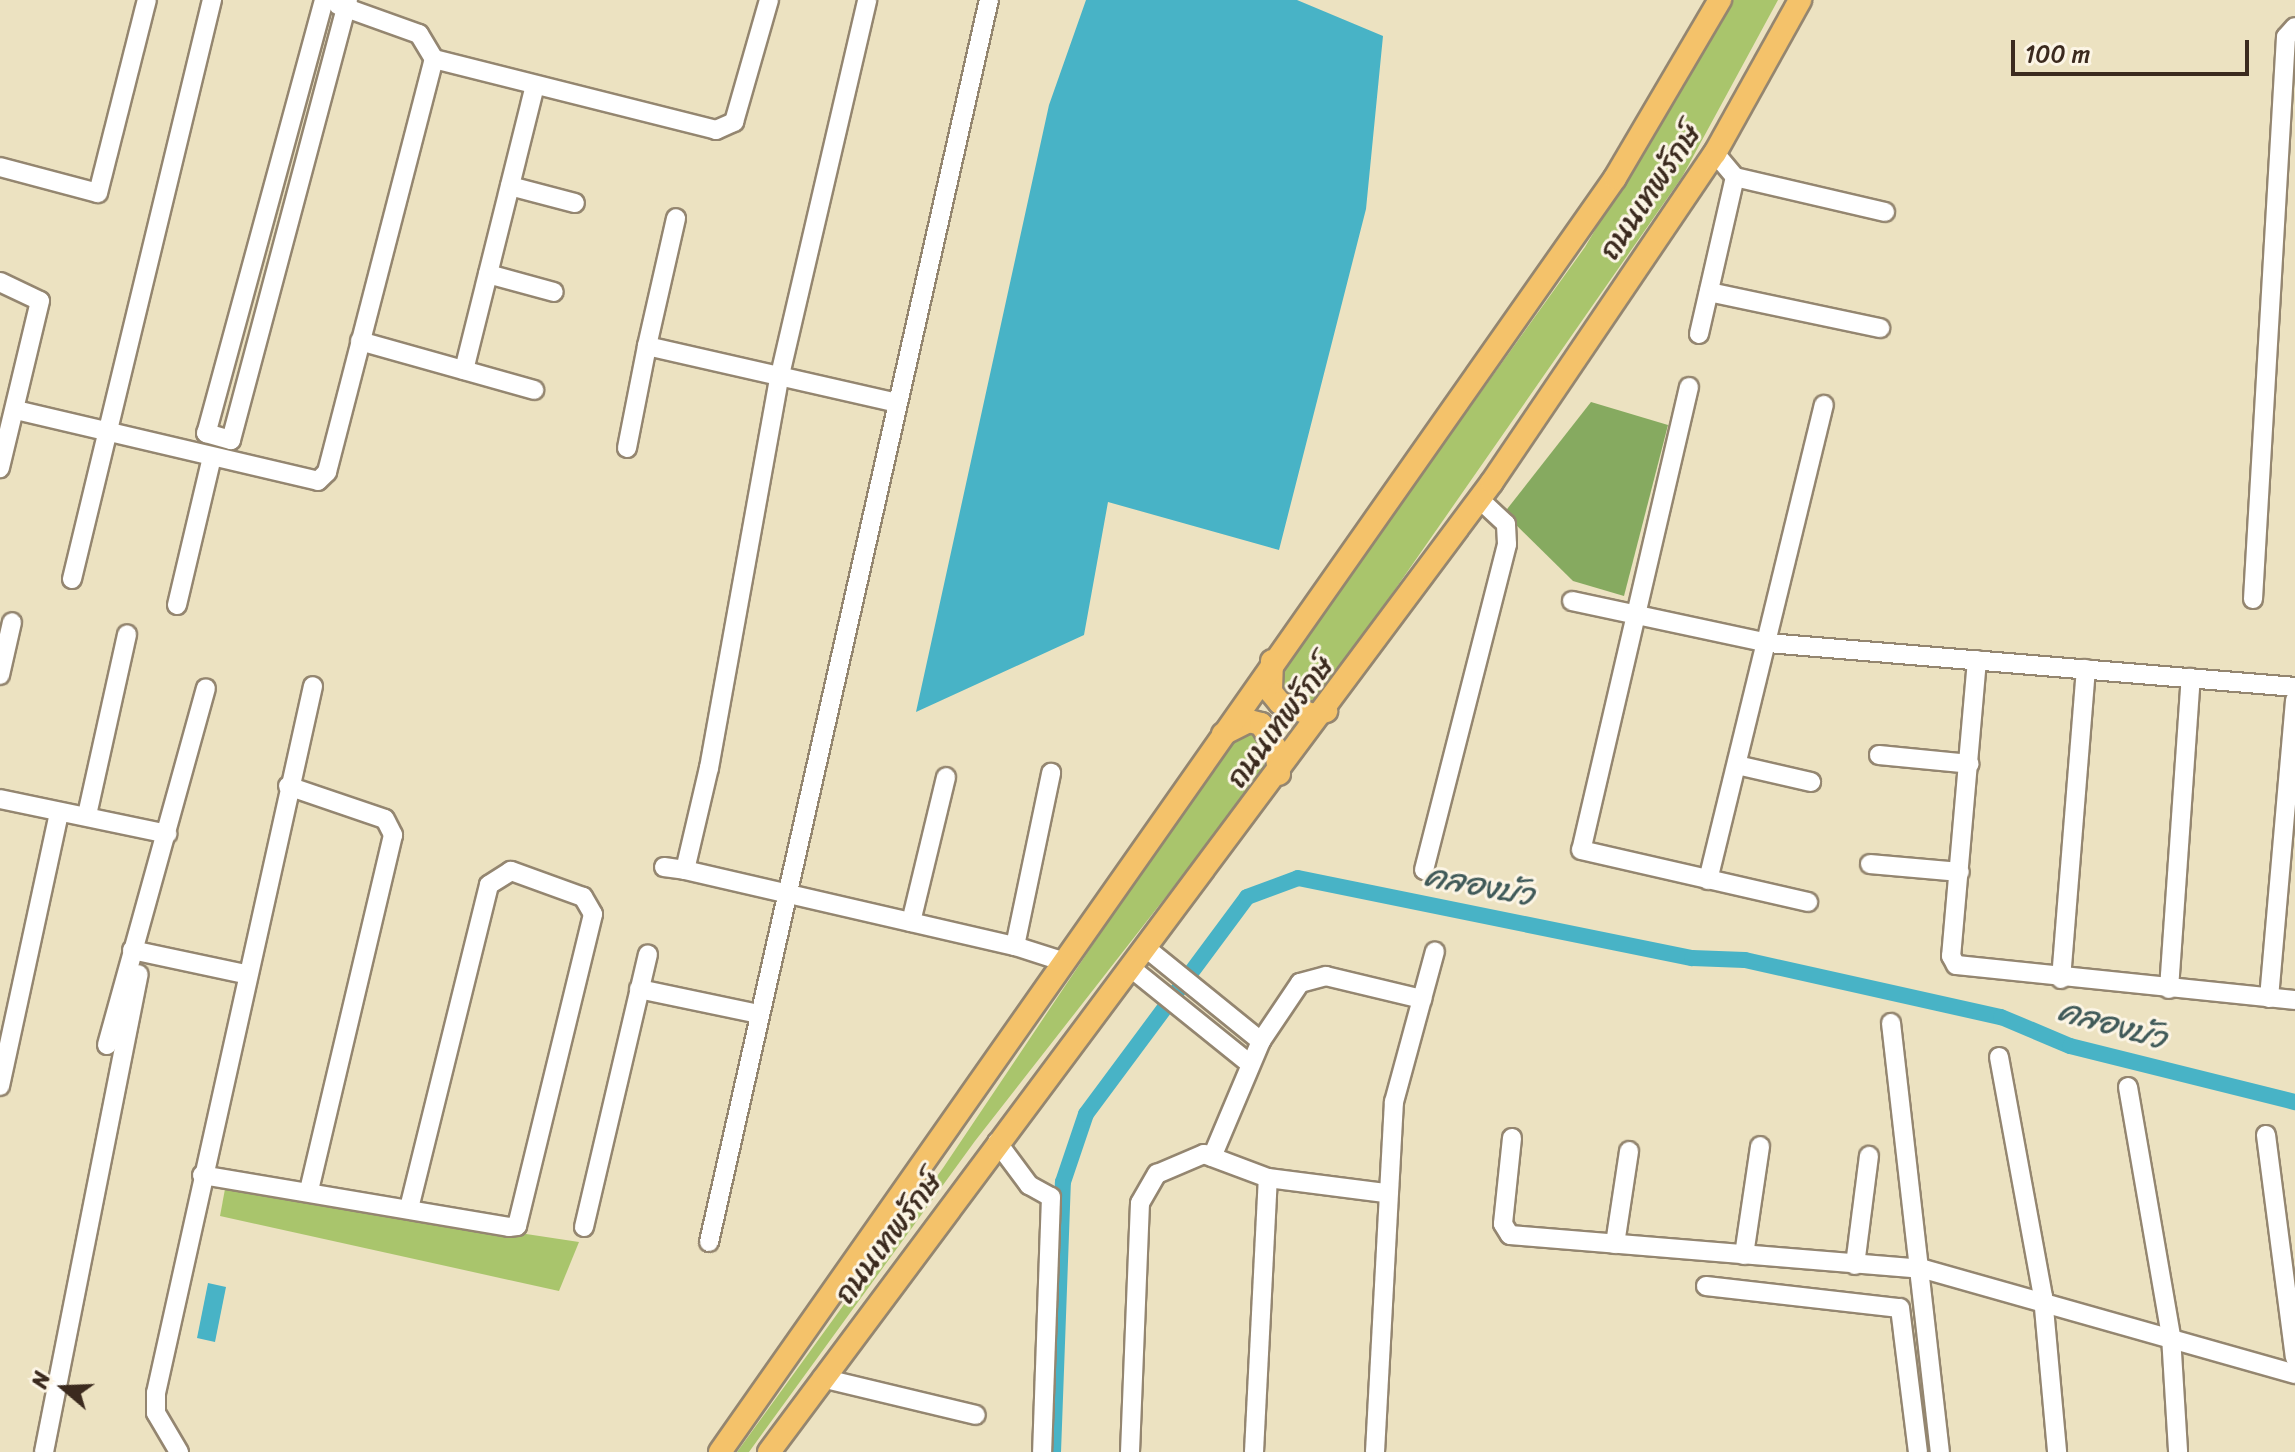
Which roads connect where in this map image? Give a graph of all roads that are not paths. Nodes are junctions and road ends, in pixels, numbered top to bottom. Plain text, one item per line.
1 (147, 0) edge
2 (212, 0) edge
3 (769, 0) edge
4 (867, 0) edge
5 (989, 0) edge
6 (1720, 0) edge
7 (1800, 0) edge
8 (324, 1) edge
9 (347, 4) edge
10 (2295, 27) edge
11 (434, 59) junction
12 (535, 86) junction
13 (1715, 153) junction
14 (0, 167) edge
15 (1735, 177) junction
16 (510, 186) junction
17 (575, 203) dead end
18 (1885, 212) dead end
19 (268, 217) junction
20 (676, 218) dead end
21 (293, 223) junction
22 (488, 274) junction
23 (0, 282) edge
24 (554, 292) dead end
25 (1709, 292) junction
26 (1880, 328) dead end
27 (1699, 334) dead end
28 (360, 341) junction
29 (647, 346) junction
30 (464, 370) junction
31 (780, 375) junction
32 (1689, 387) dead end
33 (534, 390) dead end
34 (898, 403) junction
35 (1824, 405) dead end
36 (16, 410) junction
37 (106, 435) junction
38 (627, 448) dead end
39 (211, 461) junction
40 (0, 468) edge
41 (1479, 499) junction
42 (72, 579) dead end
43 (2253, 599) dead end
44 (1572, 601) dead end
45 (177, 605) dead end
46 (1634, 616) junction
47 (12, 622) dead end
48 (127, 634) dead end
49 (1768, 643) junction
50 (1273, 658) junction
51 (1977, 660) junction
52 (2086, 669) junction
53 (0, 675) edge
54 (2191, 678) junction
55 (313, 686) dead end
56 (2295, 687) edge
57 (206, 688) dead end
58 (2295, 700) edge
59 (1326, 711) junction
60 (1216, 740) junction
61 (1879, 755) dead end
62 (1970, 764) junction
63 (1737, 765) junction
64 (1051, 773) dead end
65 (1279, 774) junction
66 (946, 777) dead end
67 (1811, 782) dead end
68 (288, 786) junction
69 (0, 799) edge
70 (59, 812) junction
71 (87, 815) junction
72 (167, 834) junction
73 (1870, 864) dead end
74 (664, 867) dead end
75 (685, 870) junction
76 (1424, 870) dead end
77 (1960, 872) junction
78 (1708, 880) junction
79 (787, 893) junction
80 (1808, 902) dead end
81 (911, 922) junction
82 (1015, 946) junction
83 (1146, 948) junction
84 (132, 950) junction
85 (1435, 951) dead end
86 (648, 954) dead end
87 (1065, 962) junction
88 (1131, 968) junction
89 (139, 974) dead end
90 (245, 974) junction
91 (2061, 979) junction
92 (639, 989) junction
93 (2169, 989) junction
94 (2269, 998) junction
95 (1422, 999) junction
96 (2295, 1000) edge
97 (759, 1014) junction
98 (1891, 1023) dead end
99 (1261, 1041) junction
100 (107, 1045) dead end
101 (1999, 1057) dead end
102 (1250, 1064) junction
103 (0, 1086) edge
104 (2128, 1087) dead end
105 (2266, 1135) dead end
106 (1512, 1138) dead end
107 (997, 1142) junction
108 (1760, 1146) dead end
109 (1629, 1151) dead end
110 (1869, 1156) dead end
111 (1212, 1157) junction
112 (202, 1175) junction
113 (1268, 1178) junction
114 (309, 1190) junction
115 (1385, 1193) junction
116 (409, 1208) junction
117 (584, 1227) dead end
118 (709, 1242) dead end
119 (1615, 1244) junction
120 (1744, 1255) junction
121 (1855, 1265) junction
122 (1924, 1269) junction
123 (1706, 1286) dead end
124 (2043, 1297) junction
125 (2171, 1336) junction
126 (2295, 1357) edge
127 (2295, 1374) edge
128 (822, 1378) junction
129 (976, 1415) dead end
130 (44, 1452) edge
131 (179, 1452) edge
132 (720, 1452) edge
133 (769, 1452) edge
134 (1042, 1452) edge
135 (1130, 1452) edge
136 (1254, 1452) edge
137 (1375, 1452) edge
138 (1918, 1452) edge
139 (1940, 1452) edge
140 (2057, 1452) edge
141 (2178, 1452) edge

1 - 14 street
2 - 37 street
3 - 12 street
4 - 31 street
5 - 34 street
6 - 50 main road, ถนนเทพรักษ์
7 - 13 main road, ถนนเทพรักษ์
8 - 9 street
8 - 19 street
9 - 11 street
9 - 21 street
10 - 43 street
11 - 12 street
11 - 28 street
12 - 16 street
13 - 15 street
13 - 41 main road, ถนนเทพรักษ์
15 - 18 street
15 - 25 street
16 - 17 street
16 - 22 street
19 - 21 street
19 - 21 street
20 - 29 street
22 - 24 street
22 - 30 street
23 - 36 street
25 - 26 street
25 - 27 street
28 - 30 street
28 - 39 street
29 - 31 street
29 - 38 street
30 - 33 street
31 - 34 street
31 - 75 street
32 - 46 street
34 - 79 street
35 - 49 street
36 - 37 street
36 - 40 street
37 - 39 street
37 - 42 street
39 - 45 street
41 - 59 main road, ถนนเทพรักษ์
41 - 76 street
44 - 46 street
46 - 49 street
46 - 78 street
47 - 53 street
48 - 71 street
49 - 51 street
49 - 63 street
50 - 59 main road
50 - 60 main road, ถนนเทพรักษ์
51 - 52 street
51 - 62 street
52 - 54 street
52 - 91 street
54 - 56 street
54 - 93 street
55 - 68 street
57 - 72 street
58 - 94 street
59 - 65 main road, ถนนเทพรักษ์
60 - 65 main road
60 - 87 main road, ถนนเทพรักษ์
61 - 62 street
62 - 77 street
63 - 67 street
63 - 78 street
64 - 82 street
65 - 83 main road, ถนนเทพรักษ์
66 - 81 street
68 - 90 street
68 - 114 street
69 - 70 street
70 - 71 street
70 - 103 street
71 - 72 street
72 - 84 street
73 - 77 street
74 - 75 street
75 - 79 street
77 - 91 street
78 - 80 street
79 - 81 street
79 - 97 street
81 - 82 street
82 - 87 street
83 - 88 main road, ถนนเทพรักษ์
83 - 99 street
84 - 90 street
84 - 100 street
85 - 95 street
86 - 92 street
87 - 132 main road, ถนนเทพรักษ์
88 - 102 street
88 - 107 main road, ถนนเทพรักษ์
89 - 130 street
90 - 112 street
91 - 93 street
92 - 97 street
92 - 117 street
93 - 94 street
94 - 96 street
95 - 99 street
95 - 115 street
97 - 118 street
98 - 122 street
99 - 102 street
101 - 124 street
102 - 111 street
104 - 125 street
105 - 126 street
106 - 119 street
107 - 128 main road, ถนนเทพรักษ์
107 - 134 street
108 - 120 street
109 - 119 street
110 - 121 street
111 - 113 street
111 - 135 street
112 - 114 street
112 - 131 street
113 - 115 street
113 - 136 street
114 - 116 street
115 - 137 street
116 - 116 street
119 - 120 street
120 - 121 street
121 - 122 street
122 - 124 street
122 - 139 street
123 - 138 street
124 - 125 street
124 - 140 street
125 - 127 street
125 - 141 street
128 - 129 street
128 - 133 main road, ถนนเทพรักษ์

